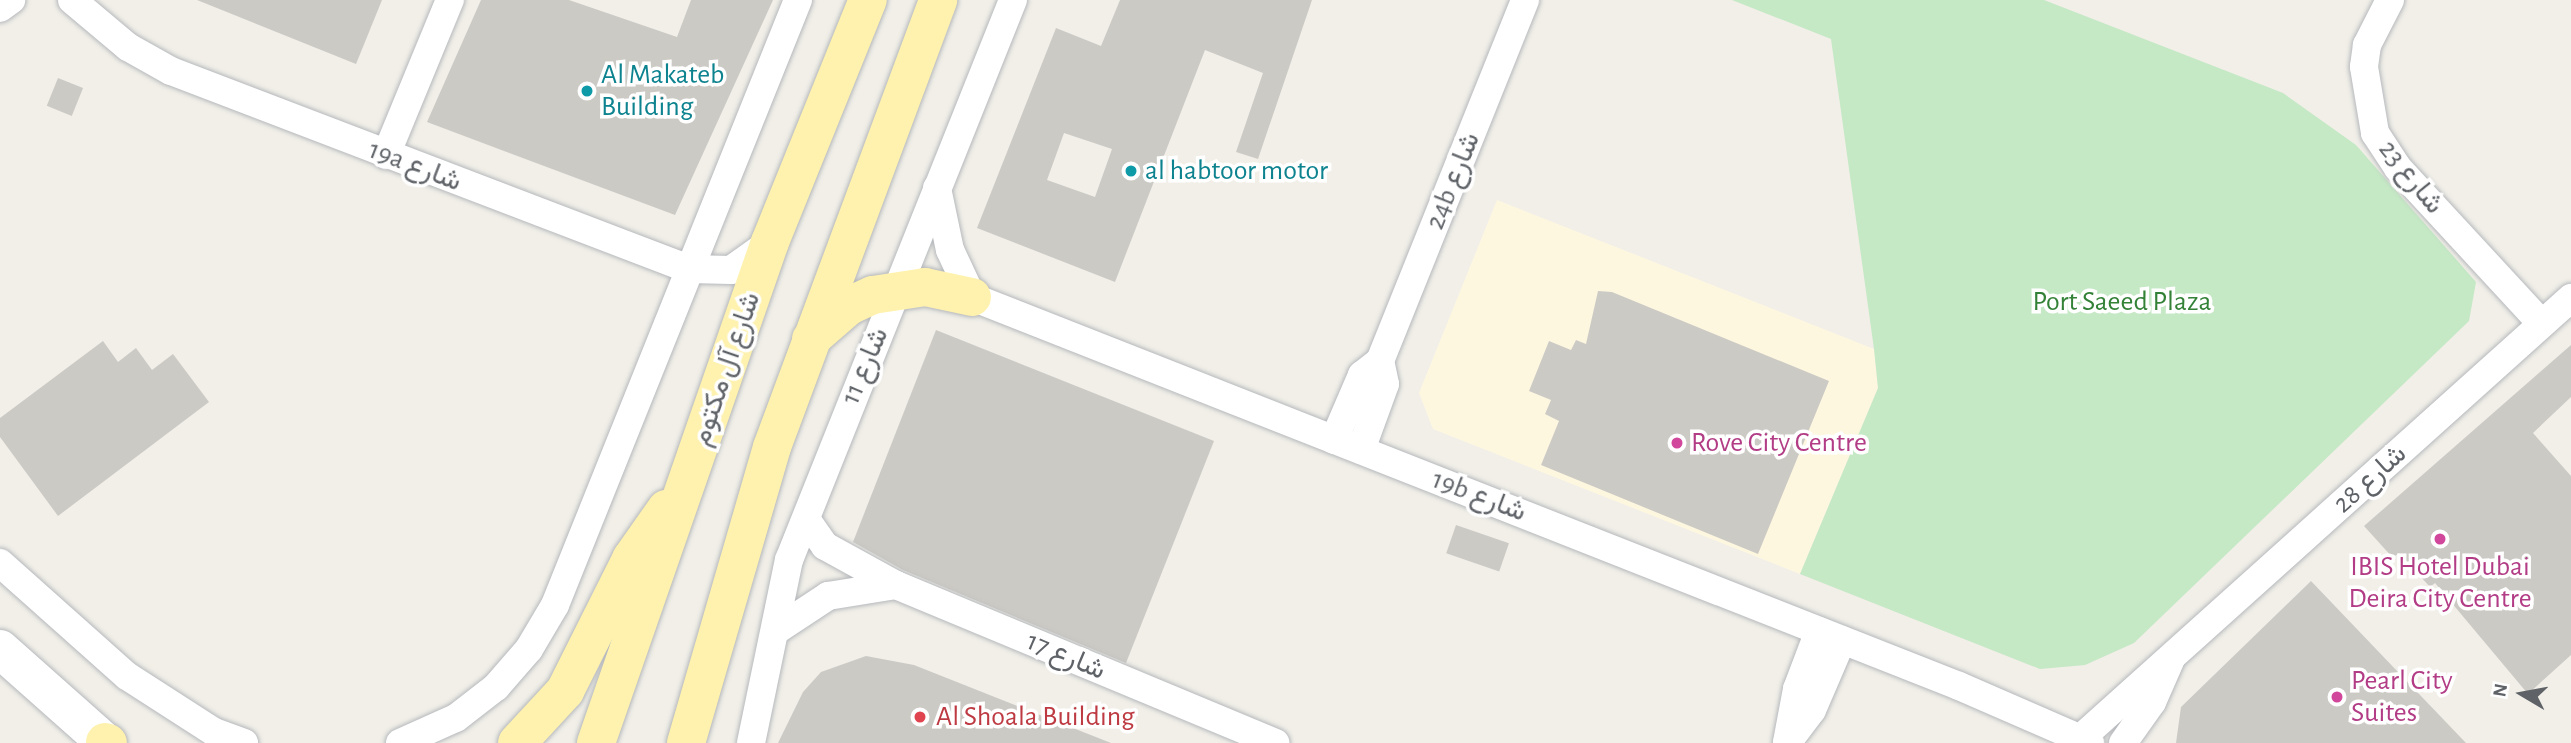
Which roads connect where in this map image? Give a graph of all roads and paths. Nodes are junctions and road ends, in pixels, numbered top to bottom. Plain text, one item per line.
1 (11, 0) edge
2 (72, 0) edge
3 (450, 0) edge
4 (798, 0) edge
5 (868, 0) edge
6 (938, 0) edge
7 (1013, 0) edge
8 (1525, 0) edge
9 (2390, 0) edge
10 (2401, 0) edge
11 (0, 8) edge
12 (386, 155) junction
13 (937, 188) junction
14 (770, 242) junction
15 (689, 269) junction
16 (899, 289) junction
17 (972, 297) junction
18 (2556, 311) edge
19 (809, 341) junction
20 (1380, 361) junction
21 (1334, 440) junction
22 (1361, 450) junction
23 (688, 484) junction
24 (806, 519) junction
25 (0, 563) edge
26 (897, 585) junction
27 (775, 631) junction
28 (0, 649) edge
29 (2170, 661) junction
30 (707, 666) junction
31 (2086, 740) edge
32 (106, 743) edge
33 (244, 743) edge
34 (400, 743) edge
35 (517, 743) edge
36 (596, 743) edge
37 (686, 743) edge
38 (712, 743) edge
39 (751, 743) edge
40 (1275, 743) edge
41 (2123, 743) edge

1 - 11 street
2 - 12 street, 19a شارع
3 - 12 street
4 - 15 street
5 - 14 main road, شارع آل مكتوم
6 - 19 main road
7 - 13 street, شارع 11
8 - 20 street, 24b شارع
9 - 18 street, شارع 23
10 - 18 street, شارع 23
12 - 15 street, 19a شارع
13 - 16 street, شارع 11
13 - 17 street
14 - 15 street, 19a شارع
14 - 23 main road, شارع آل مكتوم
15 - 34 street
16 - 17 main road
16 - 19 main road
16 - 24 street, شارع 11
17 - 21 street, 19b شارع
18 - 29 street, شارع 28
19 - 30 main road
20 - 21 street, 24b شارع
20 - 22 street, 24b شارع
21 - 22 street, 19b شارع
22 - 31 street, 19b شارع
23 - 35 main road
23 - 36 main road, شارع آل مكتوم
24 - 26 street, شارع 17
24 - 27 street, شارع 11
25 - 33 street
26 - 27 street
26 - 40 street, شارع 17
27 - 39 street, شارع 11
28 - 32 main road
29 - 31 street, شارع 28
29 - 41 street, شارع 28
30 - 37 main road
30 - 38 main road

